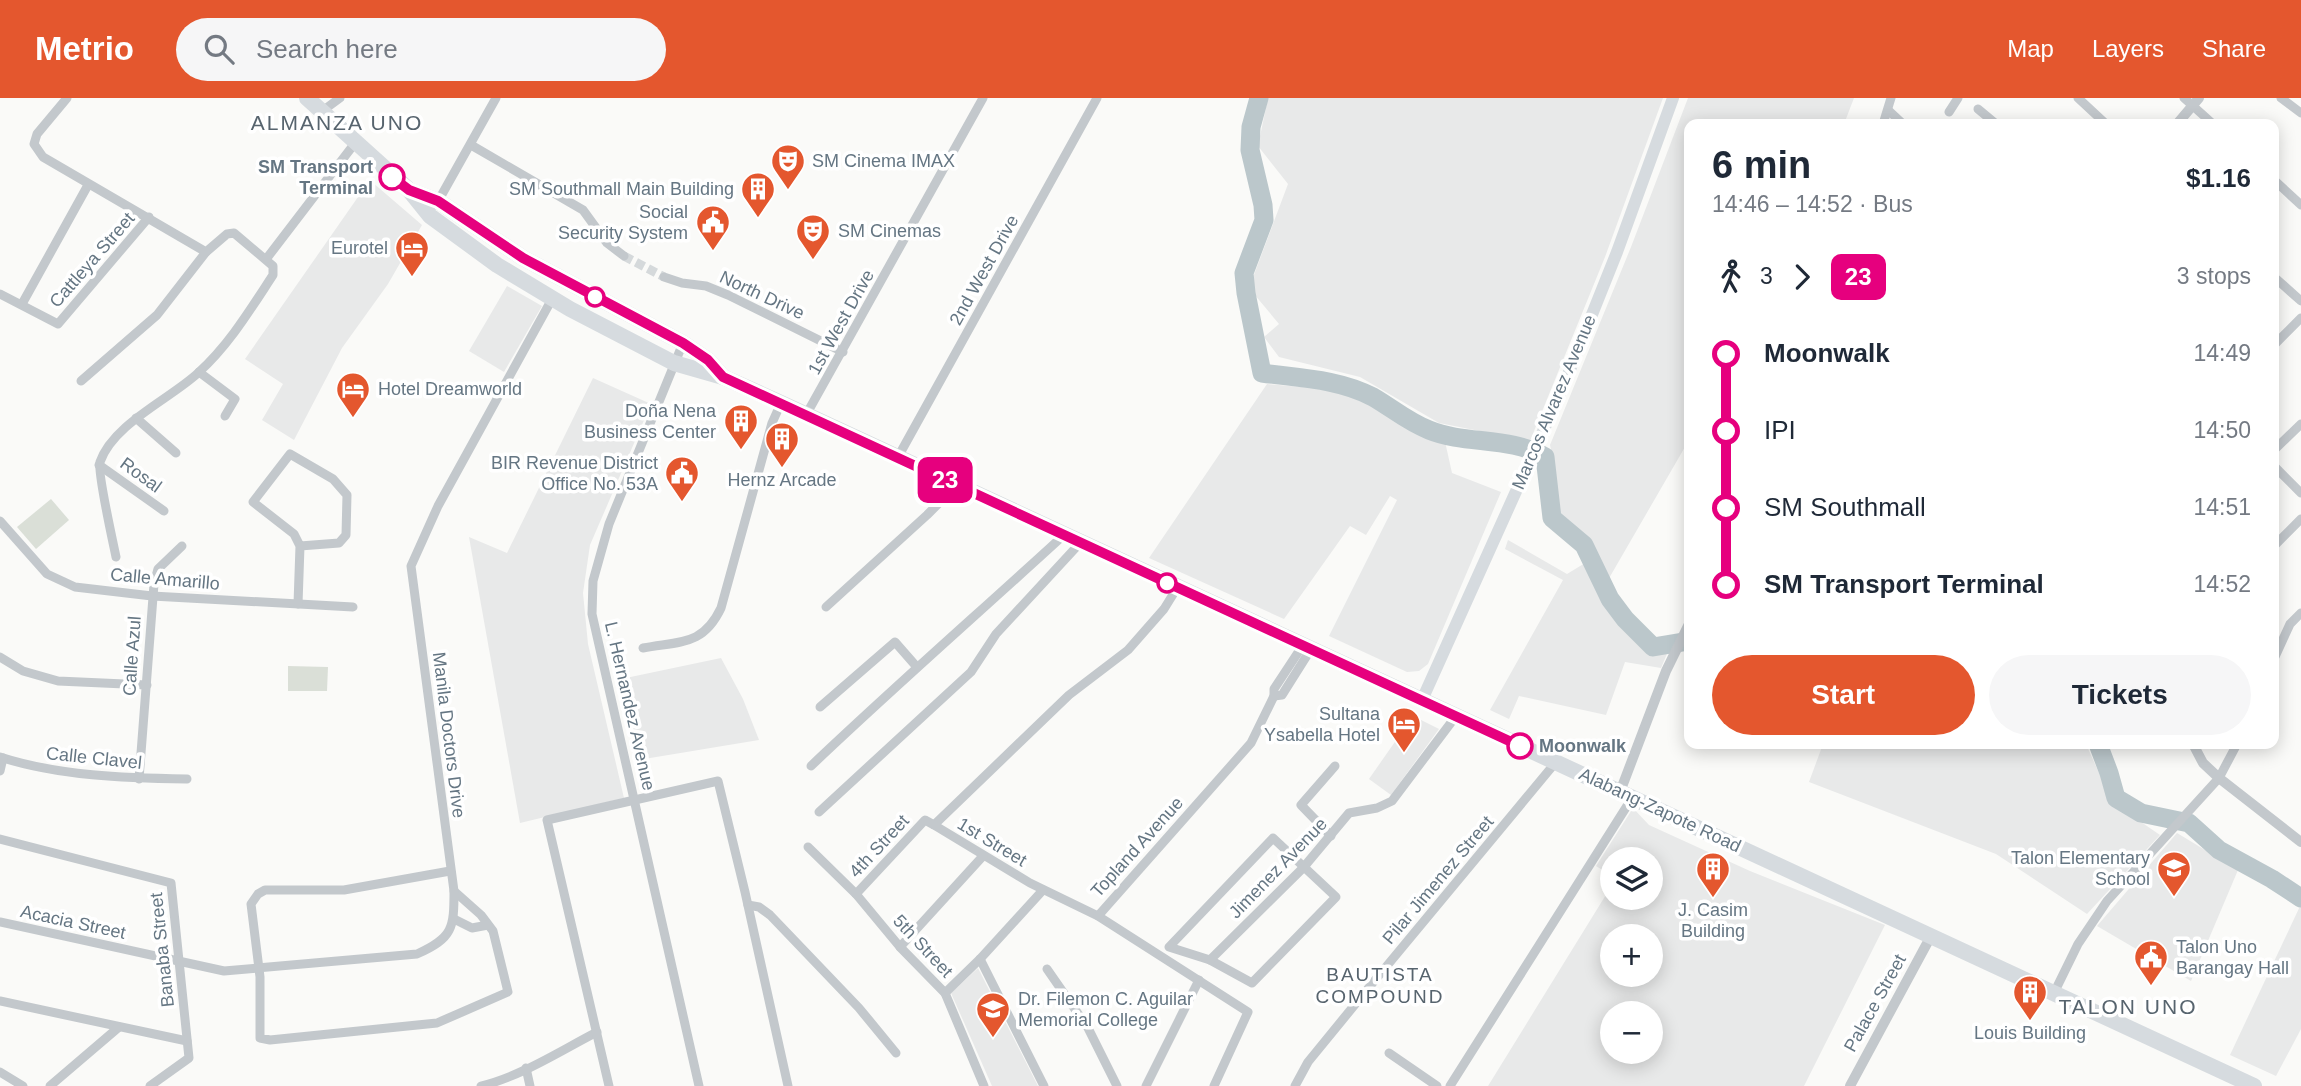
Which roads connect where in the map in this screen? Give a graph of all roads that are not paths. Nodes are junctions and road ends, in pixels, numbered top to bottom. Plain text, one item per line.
1 (67, 98) edge
2 (307, 98) edge
3 (340, 98) edge
4 (496, 98) edge
5 (983, 98) edge
6 (1097, 98) edge
7 (1673, 98) edge
8 (1891, 98) edge
9 (1958, 98) edge
10 (2078, 98) edge
11 (2281, 98) edge
12 (2192, 101) edge
13 (1979, 109) dead end
14 (1888, 110) junction
15 (321, 112) junction
16 (1949, 112) dead end
17 (2301, 113) edge
18 (1885, 119) edge
19 (1898, 119) edge
20 (1990, 119) edge
21 (2101, 119) edge
22 (2180, 119) edge
23 (2208, 119) edge
24 (355, 143) junction
25 (471, 145) junction
26 (89, 185) junction
27 (2279, 185) edge
28 (2301, 205) edge
29 (434, 208) junction
30 (149, 217) junction
31 (206, 252) junction
32 (624, 256) tunnel mouth
33 (270, 262) junction
34 (664, 277) tunnel mouth
35 (2279, 281) edge
36 (0, 294) edge
37 (552, 299) junction
38 (2301, 301) edge
39 (22, 304) junction
40 (2301, 318) edge
41 (2279, 340) edge
42 (683, 343) junction
43 (843, 352) junction
44 (674, 363) junction
45 (199, 372) junction
46 (723, 377) junction
47 (81, 380) dead end
48 (781, 403) junction
49 (806, 415) junction
50 (225, 416) dead end
51 (135, 418) junction
52 (2301, 424) edge
53 (2279, 445) edge
54 (176, 453) dead end
55 (898, 457) junction
56 (99, 464) junction
57 (2279, 471) edge
58 (952, 483) junction
59 (2301, 493) edge
60 (164, 511) dead end
61 (2301, 519) edge
62 (0, 522) edge
63 (1065, 534) junction
64 (2279, 541) edge
65 (1081, 542) junction
66 (181, 546) dead end
67 (300, 546) junction
68 (116, 557) dead end
69 (1177, 588) junction
70 (152, 596) junction
71 (298, 604) junction
72 (353, 607) dead end
73 (826, 607) dead end
74 (2301, 613) edge
75 (1684, 632) edge
76 (1307, 647) junction
77 (643, 648) dead end
78 (2279, 648) edge
79 (0, 657) edge
80 (916, 666) junction
81 (147, 685) junction
82 (1422, 700) junction
83 (820, 707) dead end
84 (1456, 716) junction
85 (2196, 749) edge
86 (2234, 749) edge
87 (1, 758) edge
88 (1556, 762) junction
89 (1335, 765) dead end
90 (811, 766) dead end
91 (0, 771) edge
92 (2219, 778) junction
93 (139, 779) junction
94 (187, 779) dead end
95 (1626, 795) junction
96 (636, 801) junction
97 (819, 812) dead end
98 (925, 820) joint
99 (934, 825) junction
100 (1331, 836) junction
101 (0, 839) edge
102 (2301, 842) edge
103 (808, 847) dead end
104 (983, 856) junction
105 (1303, 868) junction
106 (450, 871) junction
107 (1043, 890) junction
108 (454, 891) junction
109 (856, 894) junction
110 (748, 905) junction
111 (1098, 916) junction
112 (454, 919) junction
113 (0, 922) edge
114 (488, 925) junction
115 (1931, 936) junction
116 (900, 947) junction
117 (980, 959) junction
118 (1210, 960) junction
119 (180, 961) junction
120 (260, 968) junction
121 (1047, 969) dead end
122 (1199, 980) junction
123 (945, 993) junction
124 (2054, 993) junction
125 (0, 1001) edge
126 (120, 1027) junction
127 (597, 1031) junction
128 (187, 1041) junction
129 (896, 1053) dead end
130 (1389, 1053) dead end
131 (526, 1068) junction
132 (0, 1072) edge
133 (23, 1086) edge
134 (50, 1086) edge
135 (150, 1086) edge
136 (481, 1086) edge
137 (530, 1086) edge
138 (609, 1086) edge
139 (699, 1086) edge
140 (788, 1086) edge
141 (984, 1086) edge
142 (1044, 1086) edge
143 (1117, 1086) edge
144 (1146, 1086) edge
145 (1214, 1086) edge
146 (1295, 1086) edge
147 (1437, 1086) edge
148 (1450, 1086) edge
149 (1850, 1086) edge
150 (2254, 1086) edge

1 - 26 street
2 - 15 highway, Alabang-Zapote Road
3 - 15 street
4 - 25 street
5 - 43 street, 1st West Drive
6 - 55 street, 2nd West Drive
7 - 82 main road, Marcos Alvarez Avenue
8 - 14 street
9 - 16 street
10 - 21 street
11 - 17 street
12 - 22 street
12 - 23 street
13 - 20 street
14 - 18 street
14 - 19 street
15 - 24 highway, Alabang-Zapote Road
24 - 29 highway, Alabang-Zapote Road
24 - 33 street
25 - 29 street
25 - 32 street
26 - 30 street
26 - 39 street
27 - 28 street
29 - 37 highway, Alabang-Zapote Road
29 - 42 highway, Alabang-Zapote Road
30 - 31 street
30 - 39 street, Cattleya Street
31 - 33 street
31 - 47 street
33 - 45 street
34 - 43 street, North Drive
35 - 38 street
36 - 39 street
37 - 44 highway, Alabang-Zapote Road
37 - 106 street, Manila Doctors Drive
40 - 41 street
42 - 44 street, L. Hernandez Avenue
42 - 46 highway, Alabang-Zapote Road
43 - 49 street, 1st West Drive
44 - 46 highway, Alabang-Zapote Road
44 - 96 street, L. Hernandez Avenue
45 - 50 street
45 - 51 street
46 - 48 highway, Alabang-Zapote Road
48 - 49 highway, Alabang-Zapote Road
48 - 77 street
49 - 55 highway, Alabang-Zapote Road
51 - 54 street
51 - 56 street
52 - 53 street
55 - 58 highway, Alabang-Zapote Road
56 - 60 street, Rosal
56 - 68 street
57 - 59 street
58 - 63 highway, Alabang-Zapote Road
58 - 73 street
61 - 64 street
62 - 70 street, Calle Amarillo
63 - 65 highway, Alabang-Zapote Road
63 - 80 street
65 - 69 highway, Alabang-Zapote Road
65 - 97 street
66 - 70 street, Calle Azul
67 - 67 street
67 - 71 street
69 - 76 highway, Alabang-Zapote Road
69 - 99 street
70 - 71 street, Calle Amarillo
70 - 81 street, Calle Azul
71 - 72 street, Calle Amarillo
74 - 78 street
75 - 95 street
76 - 82 highway, Alabang-Zapote Road
76 - 111 street, Topland Avenue
79 - 81 street
80 - 83 street
80 - 90 street
81 - 93 street, Calle Azul
82 - 84 highway, Alabang-Zapote Road
84 - 88 highway, Alabang-Zapote Road
84 - 100 street, Jimenez Avenue
85 - 92 street
86 - 92 street
87 - 91 street
87 - 93 street, Calle Clavel
88 - 95 highway, Alabang-Zapote Road
88 - 146 street, Pilar Jimenez Street
89 - 100 street
92 - 102 street
92 - 124 street
93 - 94 street, Calle Clavel
95 - 115 highway, Alabang-Zapote Road
95 - 148 street
96 - 110 street
96 - 127 street
96 - 139 street, L. Hernandez Avenue
98 - 99 street, 1st Street
98 - 109 street, 4th Street
99 - 104 street, 1st Street
100 - 105 street, Jimenez Avenue
101 - 119 street, Banaba Street
103 - 109 street, 5th Street
104 - 107 street, 1st Street
104 - 116 street
105 - 118 street, Jimenez Avenue
105 - 118 street
105 - 118 street
106 - 108 street, Manila Doctors Drive
106 - 120 street
107 - 111 street, Topland Avenue
107 - 117 street
108 - 112 street, Manila Doctors Drive
108 - 114 street
109 - 116 street, 5th Street
110 - 129 street
110 - 140 street
111 - 122 street
112 - 114 street
112 - 120 street
113 - 119 street, Acacia Street
114 - 120 street
115 - 124 highway, Alabang-Zapote Road
115 - 149 street, Palace Street
116 - 123 street, 5th Street
117 - 123 street
117 - 142 street
119 - 120 street
119 - 128 street, Banaba Street
121 - 143 street
122 - 144 street
122 - 145 street
123 - 141 street, 5th Street
124 - 150 highway, Alabang-Zapote Road
125 - 126 street
126 - 128 street
126 - 134 street
127 - 131 street
127 - 138 street
128 - 135 street, Banaba Street
130 - 147 street
131 - 136 street
131 - 137 street
132 - 133 street

